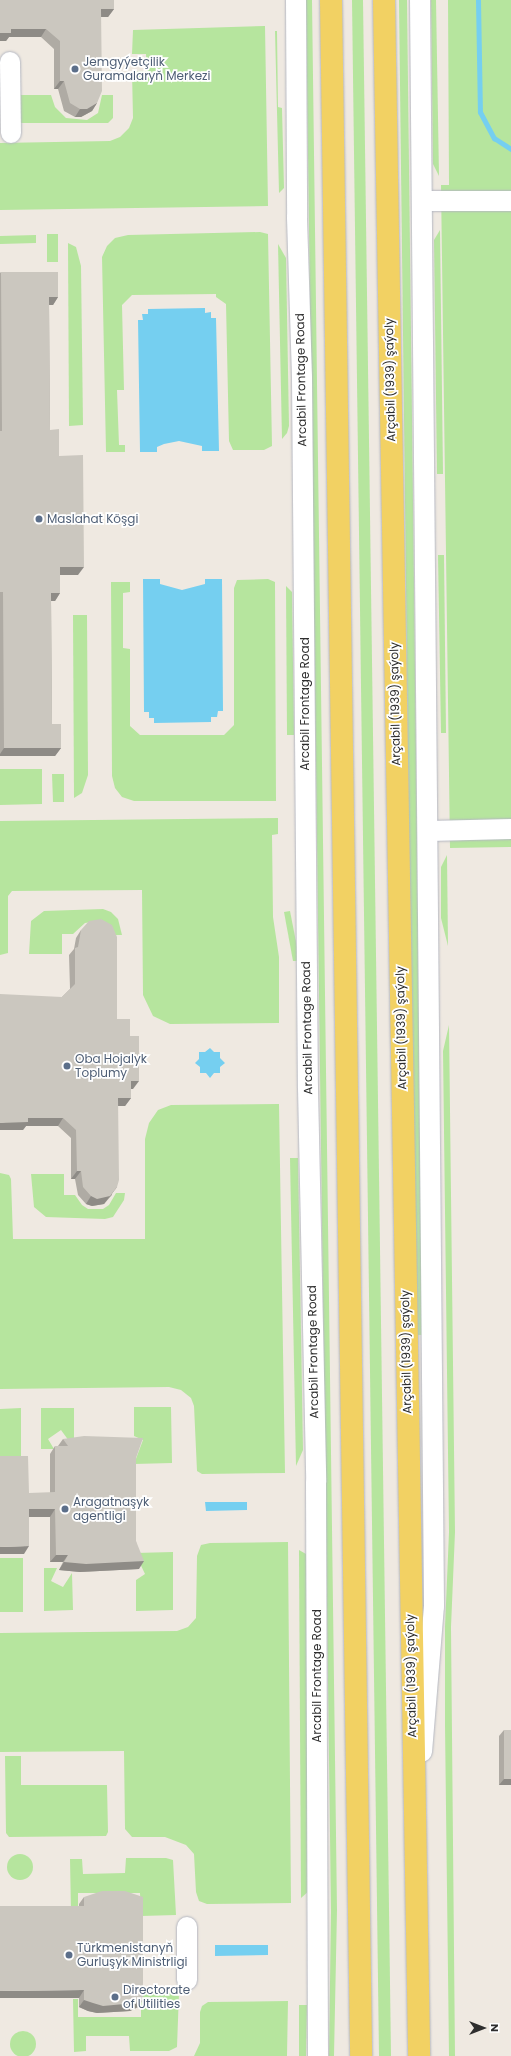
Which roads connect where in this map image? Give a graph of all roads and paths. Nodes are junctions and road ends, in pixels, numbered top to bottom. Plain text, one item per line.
1 (296, 0) edge
2 (331, 0) edge
3 (384, 0) edge
4 (420, 0) edge
5 (10, 62) dead end
6 (11, 133) dead end
7 (423, 201) junction
8 (511, 201) edge
9 (511, 829) edge
10 (429, 831) junction
11 (414, 1848) junction
12 (187, 1927) dead end
13 (187, 1980) dead end
14 (318, 2056) edge
15 (361, 2056) edge
16 (418, 2056) edge

1 - 14 street, Arcabil Frontage Road
2 - 15 main road
3 - 11 main road, Arçabil (1939) şaýoly
4 - 7 street
5 - 6 street
7 - 8 street
7 - 10 street
9 - 10 street
10 - 11 street
11 - 16 main road, Arçabil (1939) şaýoly
12 - 13 street

